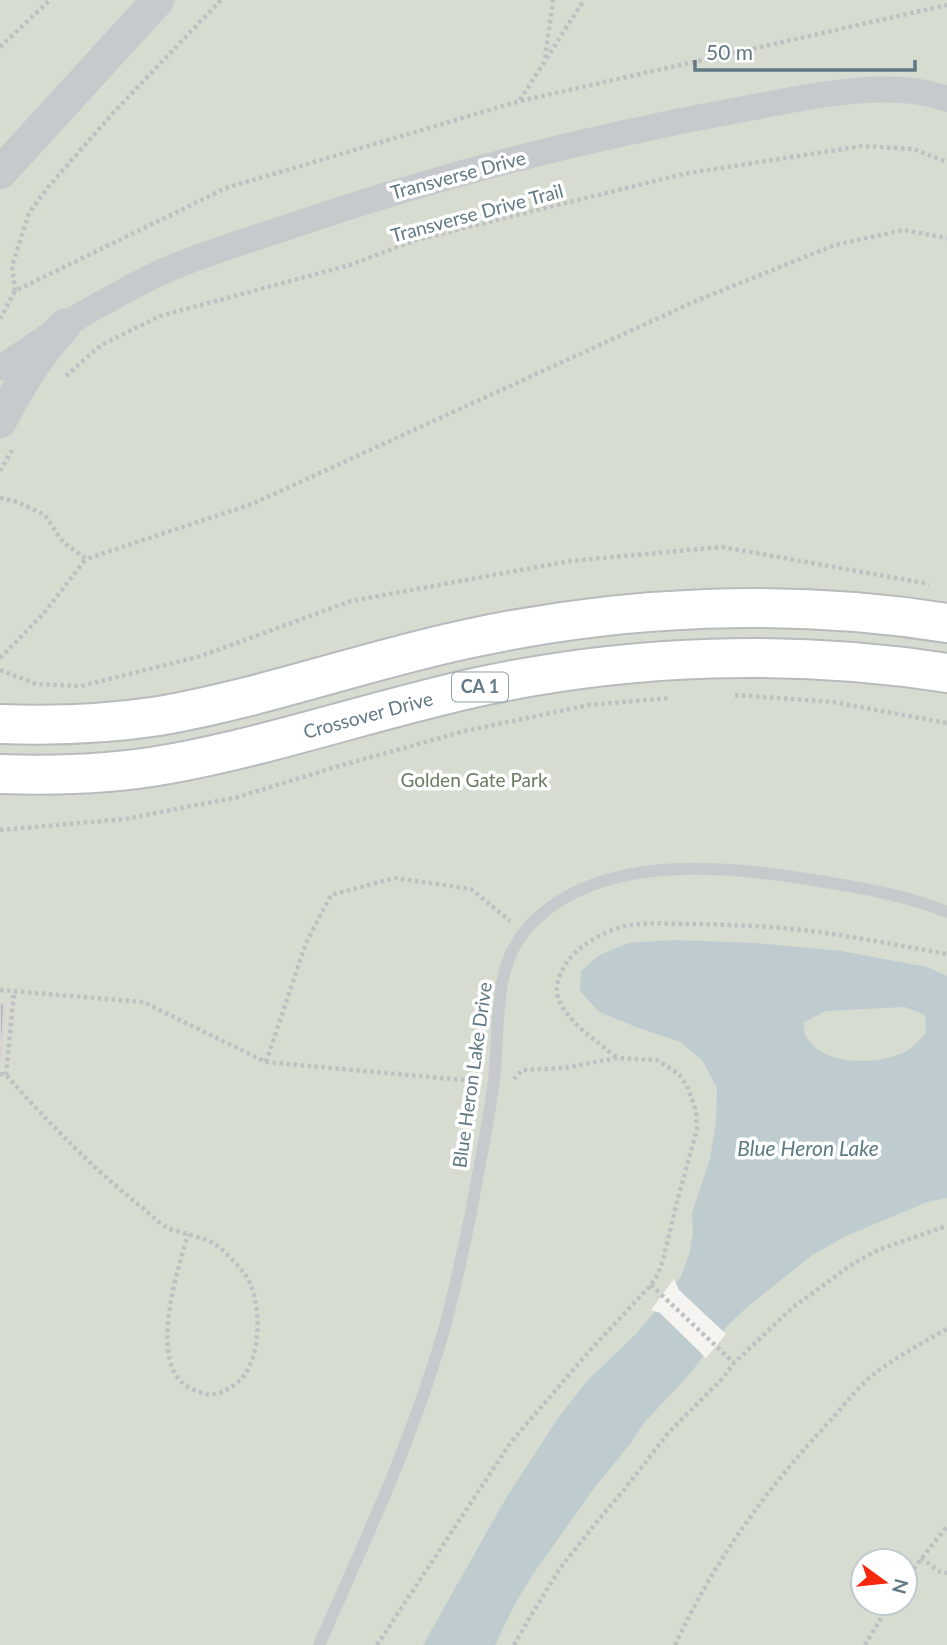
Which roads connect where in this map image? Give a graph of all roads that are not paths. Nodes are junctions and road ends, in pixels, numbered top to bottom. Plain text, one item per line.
1 (158, 0) edge
2 (945, 97) edge
3 (0, 173) edge
4 (65, 325) junction
5 (0, 368) edge
6 (9, 431) edge
7 (947, 623) edge
8 (947, 673) edge
9 (0, 702) edge
10 (0, 724) edge
11 (59, 725) junction
12 (7, 776) edge
13 (947, 912) edge
14 (319, 1645) edge

1 - 3 street
2 - 4 street, Transverse Drive
4 - 5 street, Transverse Drive
4 - 6 street
7 - 11 highway
8 - 12 highway, Crossover Drive / CA 1
9 - 11 highway
10 - 11 highway
13 - 14 lane, Blue Heron Lake Drive

